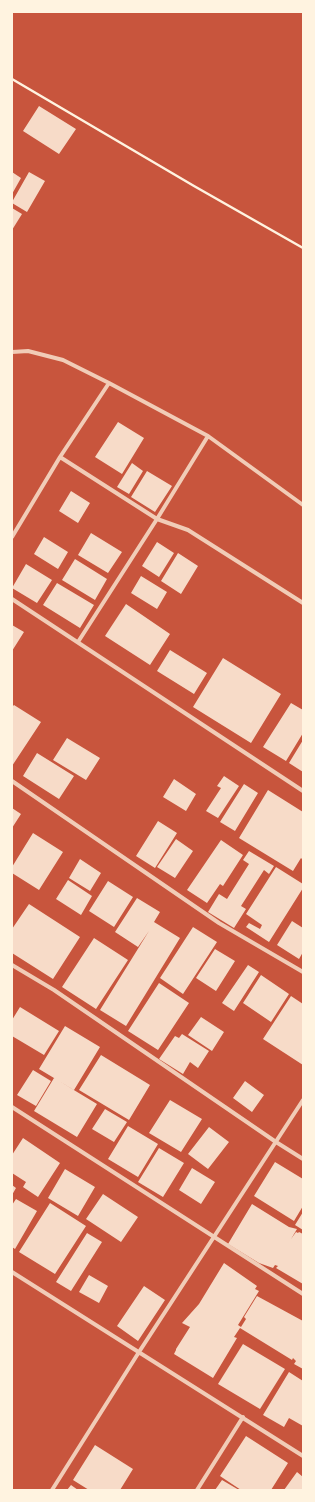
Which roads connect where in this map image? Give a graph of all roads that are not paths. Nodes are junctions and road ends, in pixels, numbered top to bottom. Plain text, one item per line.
1 (12, 352) edge
2 (110, 383) junction
3 (208, 436) junction
4 (60, 457) junction
5 (303, 505) edge
6 (157, 519) junction
7 (12, 537) edge
8 (12, 599) edge
9 (303, 602) edge
10 (78, 642) junction
11 (12, 780) edge
12 (303, 791) edge
13 (12, 965) edge
14 (303, 972) edge
15 (303, 1100) edge
16 (12, 1107) edge
17 (276, 1142) junction
18 (303, 1159) edge
19 (214, 1238) junction
20 (12, 1272) edge
21 (303, 1294) edge
22 (139, 1352) junction
23 (243, 1417) junction
24 (303, 1456) edge
25 (52, 1490) edge
26 (197, 1490) edge

1 - 2 street
2 - 3 street
2 - 4 street
3 - 5 street
3 - 6 street
4 - 6 street
4 - 7 street
6 - 9 street
6 - 10 street
8 - 10 street
10 - 12 street
11 - 14 street
13 - 17 street
15 - 17 street
16 - 19 street
17 - 18 street
17 - 19 street
19 - 21 street
19 - 22 street
20 - 22 street
22 - 23 street
22 - 25 street
23 - 24 street
23 - 26 street

